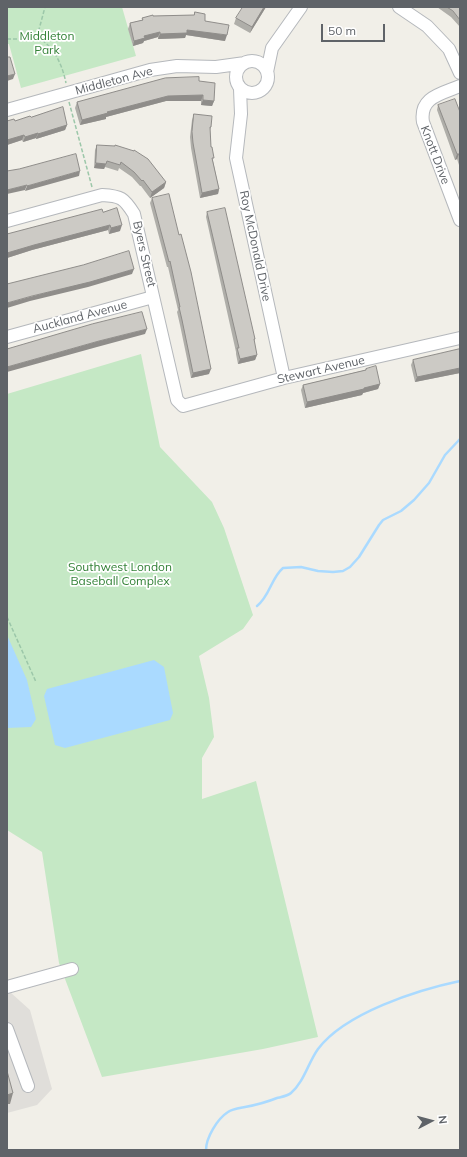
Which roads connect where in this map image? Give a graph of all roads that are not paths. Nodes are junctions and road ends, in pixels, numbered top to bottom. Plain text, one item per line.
1 (301, 7) edge
2 (399, 7) edge
3 (272, 48) junction
4 (247, 62) junction
5 (223, 66) junction
6 (267, 72) junction
7 (460, 73) edge
8 (238, 84) junction
9 (460, 86) edge
10 (255, 93) junction
11 (7, 110) edge
12 (241, 114) junction
13 (460, 220) edge
14 (7, 221) edge
15 (154, 297) junction
16 (7, 337) edge
17 (460, 338) edge
18 (284, 378) junction
19 (183, 406) joint
20 (72, 969) dead end
21 (7, 987) edge
22 (7, 1029) edge
23 (28, 1086) dead end

1 - 3 street
2 - 7 street
3 - 4 street
3 - 6 street
4 - 5 street, Middleton Ave
4 - 6 street
4 - 8 street
5 - 8 street
5 - 11 street, Middleton Ave
6 - 10 street
8 - 10 street
8 - 12 street, Roy McDonald Drive
9 - 13 street, Knott Drive
10 - 12 street
12 - 18 street, Roy McDonald Drive
14 - 15 street, Byers Street
15 - 16 street, Auckland Avenue
15 - 19 street, Byers Street
17 - 18 street, Stewart Avenue
18 - 19 street, Stewart Avenue
20 - 21 street
22 - 23 street

